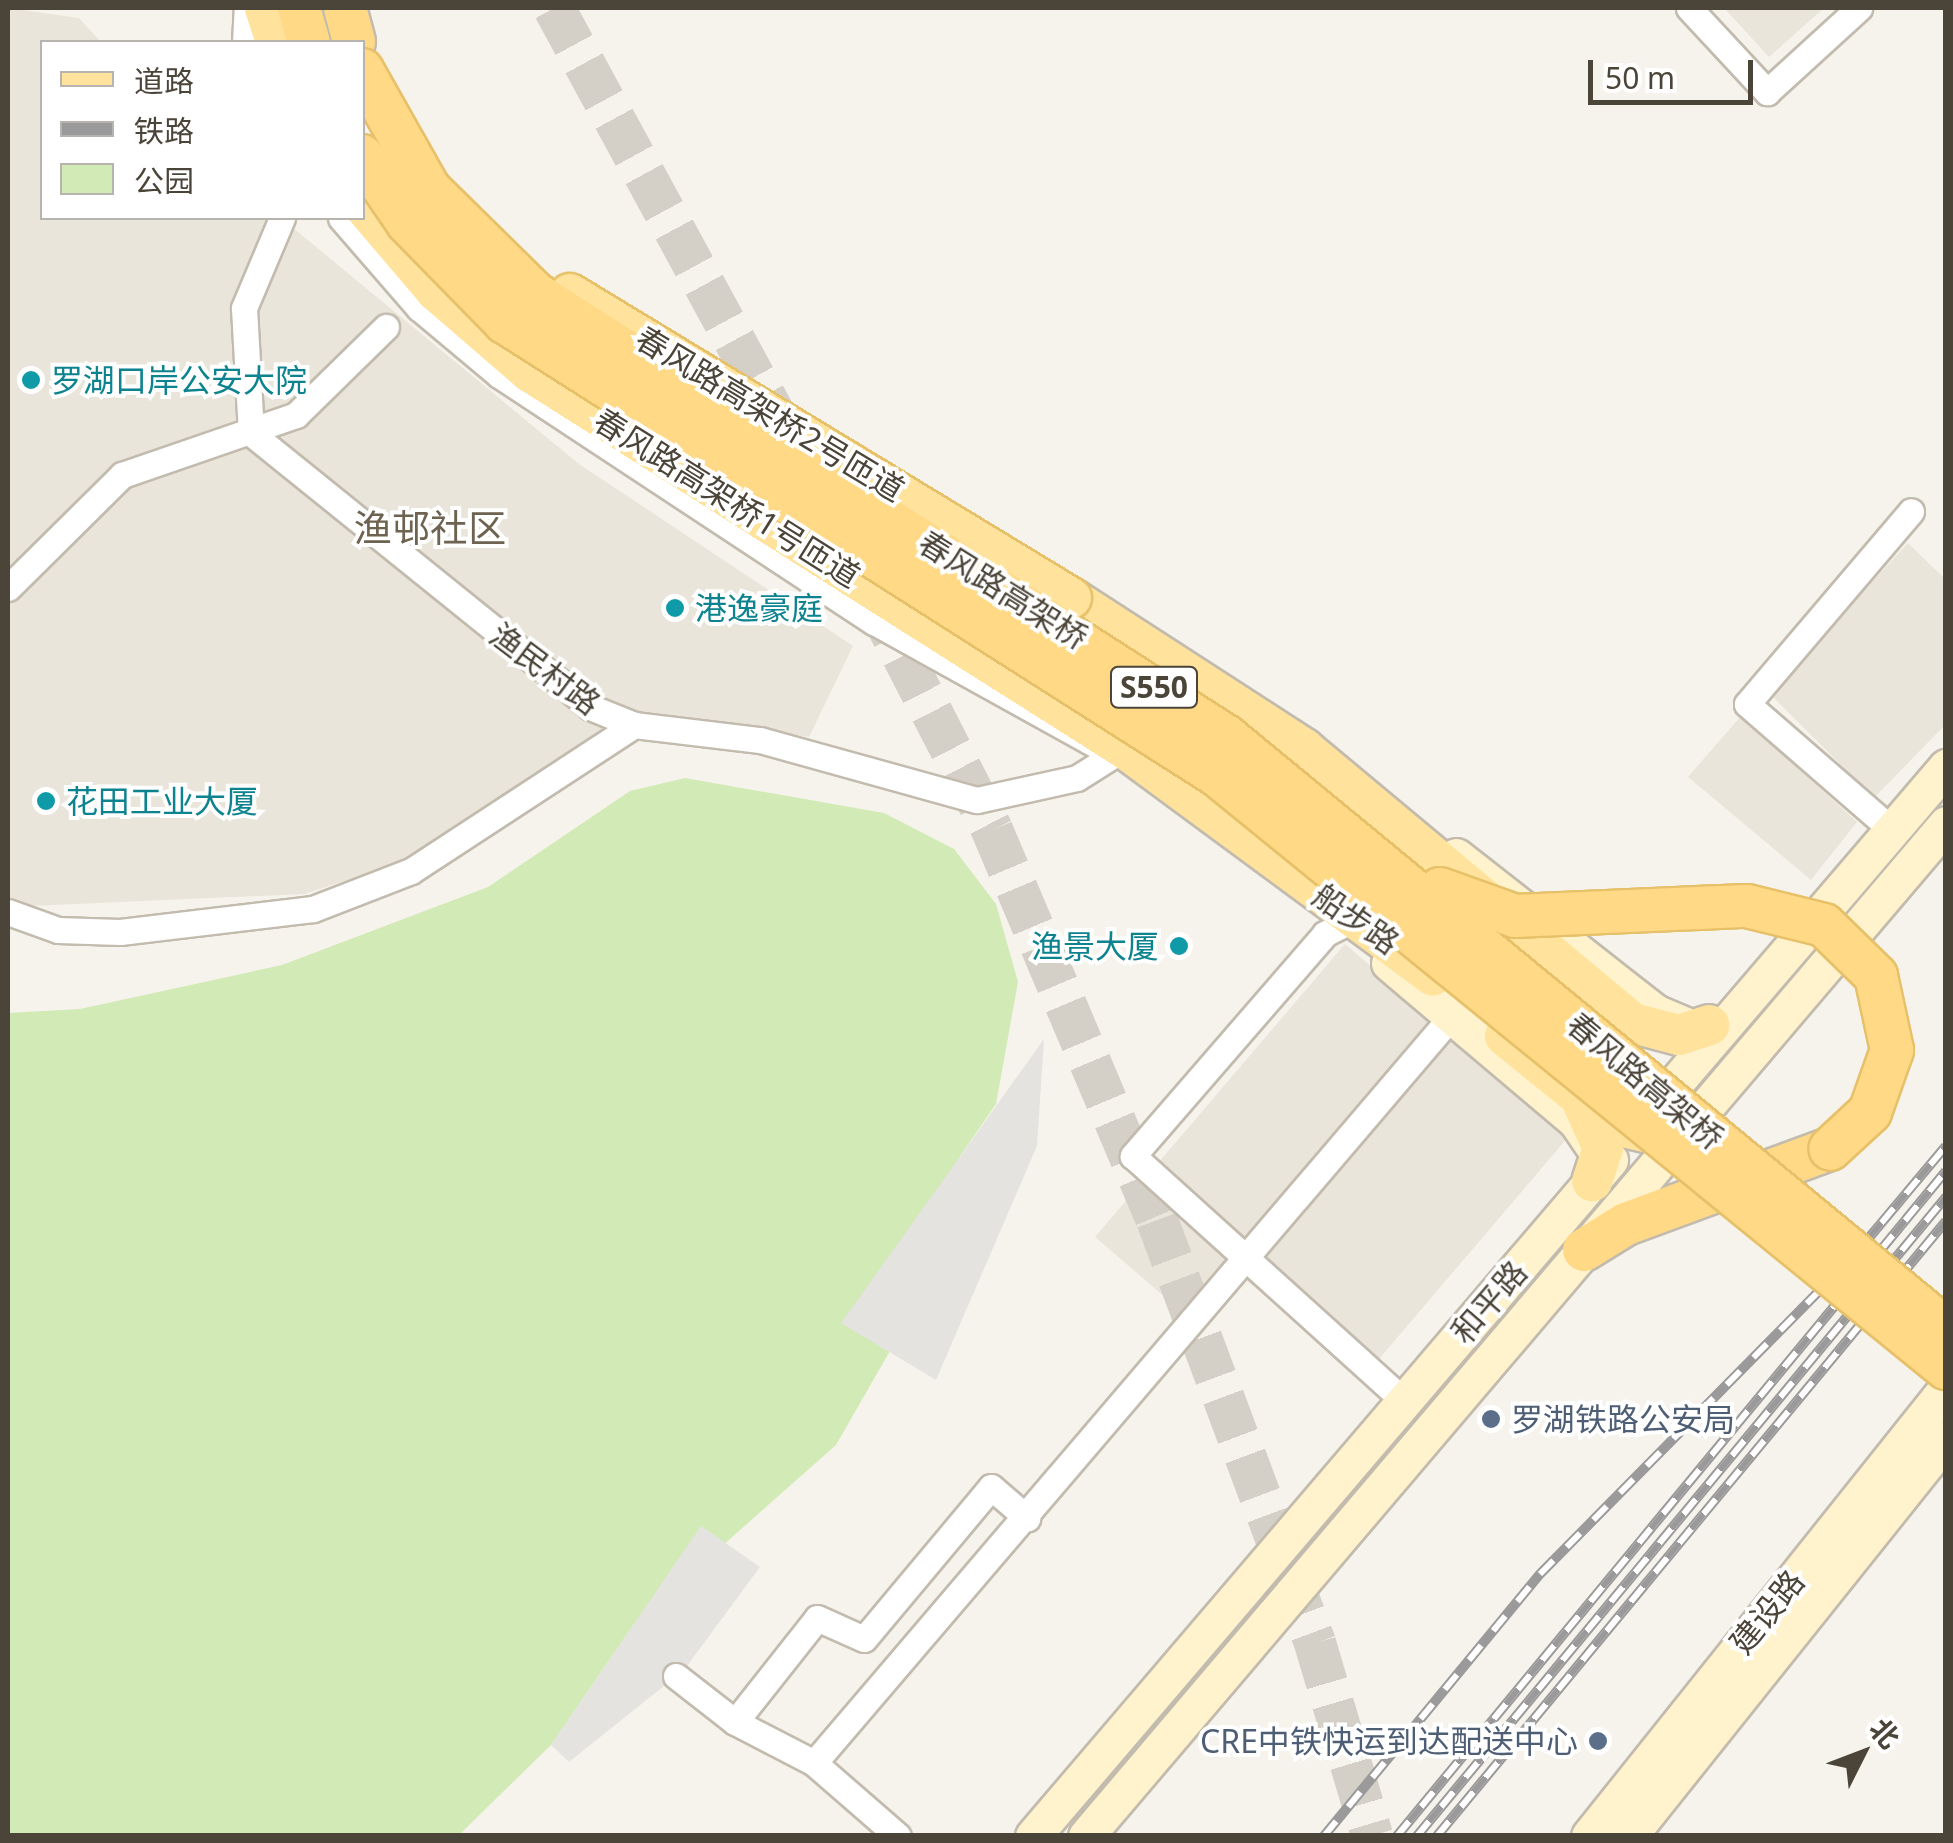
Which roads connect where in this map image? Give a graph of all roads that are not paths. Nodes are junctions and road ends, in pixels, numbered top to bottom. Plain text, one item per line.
1 (247, 8) edge
2 (264, 8) edge
3 (345, 8) edge
4 (1689, 8) edge
5 (1859, 8) edge
6 (297, 30) edge
7 (245, 40) edge
8 (353, 40) edge
9 (365, 76) edge
10 (365, 160) edge
11 (365, 208) edge
12 (454, 217) junction
13 (281, 220) edge
14 (343, 220) edge
15 (386, 328) dead end
16 (251, 432) junction
17 (1911, 511) dead end
18 (8, 588) edge
19 (1191, 672) junction
20 (634, 725) junction
21 (1128, 750) junction
22 (1946, 768) edge
23 (1339, 777) junction
24 (1946, 824) edge
25 (1892, 830) junction
26 (1362, 841) junction
27 (1464, 882) junction
28 (8, 912) edge
29 (1354, 920) junction
30 (1404, 952) junction
31 (1596, 994) junction
32 (1750, 996) junction
33 (1451, 1017) junction
34 (1709, 1025) junction
35 (1536, 1062) junction
36 (1578, 1096) junction
37 (1687, 1128) junction
38 (1634, 1132) junction
39 (1592, 1181) junction
40 (1584, 1250) junction
41 (1246, 1258) junction
42 (1946, 1329) edge
43 (1946, 1368) edge
44 (1946, 1389) edge
45 (1404, 1402) junction
46 (1946, 1439) edge
47 (1027, 1518) junction
48 (676, 1676) dead end
49 (735, 1722) junction
50 (814, 1763) junction
51 (898, 1836) edge
52 (1033, 1836) edge
53 (1086, 1836) edge
54 (1589, 1836) edge
55 (1630, 1836) edge

1 - 7 street
2 - 6 main road
3 - 8 highway
4 - 5 street
9 - 12 highway, 春风路高架桥 / S550, bridge
10 - 43 highway, 春风路高架桥 / S550, bridge
11 - 21 main road, 春风路高架桥1号匝道
12 - 19 main road, 春风路高架桥2号匝道, bridge
12 - 26 highway, 春风路高架桥 / S550, bridge
13 - 16 street
14 - 21 street
15 - 16 street
16 - 18 street
16 - 20 street, 渔民村路
17 - 25 street
19 - 21 street, 渔民村路
19 - 23 main road
20 - 21 street, 渔民村路
20 - 28 street
21 - 29 main road, 船步路
22 - 25 main road, 和平路
23 - 27 main road
23 - 34 main road
24 - 37 main road, 和平路
25 - 32 main road, 和平路
26 - 40 highway, bridge
26 - 42 highway, 春风路高架桥 / S550, bridge
27 - 30 main road
27 - 31 main road
29 - 30 main road, 船步路
29 - 33 main road
29 - 41 street
30 - 35 main road, 船步路
31 - 34 main road
31 - 35 main road
32 - 34 main road
32 - 38 main road, 和平路
33 - 39 main road
33 - 41 street
35 - 36 main road, 船步路
36 - 38 main road, 船步路
36 - 39 main road
37 - 38 main road
37 - 40 main road, 和平路
38 - 39 main road, 和平路
39 - 45 main road, 和平路
40 - 53 main road, 和平路
41 - 45 street
41 - 47 street
44 - 54 main road, 建设路
45 - 52 main road, 和平路
46 - 55 main road, 建设路
47 - 49 street
47 - 50 street
48 - 49 street
49 - 50 street
50 - 51 street

